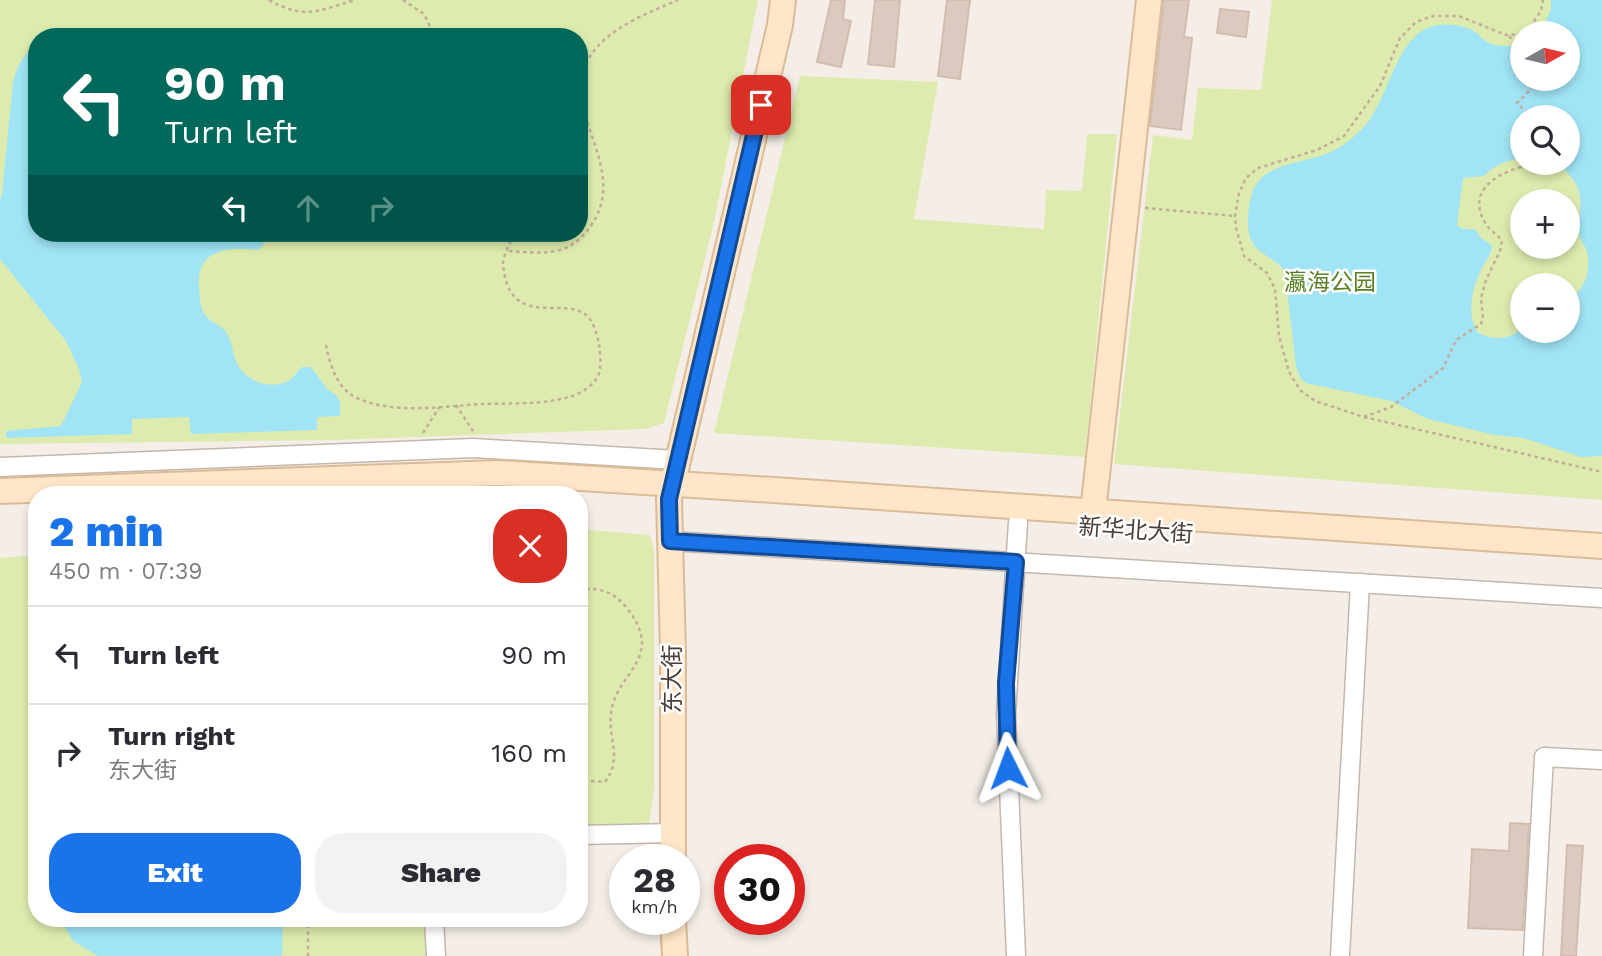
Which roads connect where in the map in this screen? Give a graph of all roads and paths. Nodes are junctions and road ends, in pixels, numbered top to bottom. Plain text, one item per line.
1 (269, 0) edge
2 (355, 0) edge
3 (403, 0) edge
4 (678, 0) edge
5 (783, 0) edge
6 (1149, 0) edge
7 (1543, 0) edge
8 (1534, 21) edge
9 (431, 28) edge
10 (1509, 35) edge
11 (588, 61) edge
12 (1529, 91) edge
13 (1519, 105) edge
14 (588, 122) edge
15 (1510, 171) edge
16 (1126, 206) junction
17 (1235, 216) junction
18 (588, 230) edge
19 (510, 242) edge
20 (575, 242) edge
21 (507, 251) junction
22 (326, 345) dead end
23 (456, 405) junction
24 (440, 406) junction
25 (1364, 417) junction
26 (484, 449) junction
27 (411, 451) junction
28 (0, 467) edge
29 (1602, 472) edge
30 (673, 481) junction
31 (139, 486) edge
32 (564, 486) edge
33 (28, 490) edge
34 (0, 491) edge
35 (28, 505) edge
36 (0, 506) edge
37 (1093, 512) junction
38 (1018, 522) junction
39 (670, 541) junction
40 (1602, 546) edge
41 (1016, 562) junction
42 (1602, 562) edge
43 (1360, 583) junction
44 (588, 589) edge
45 (1602, 598) edge
46 (1602, 760) edge
47 (588, 780) edge
48 (673, 833) junction
49 (588, 835) edge
50 (673, 844) edge
51 (308, 927) edge
52 (434, 927) edge
53 (674, 935) edge
54 (308, 956) edge
55 (436, 956) edge
56 (675, 956) edge
57 (1016, 956) edge
58 (1340, 956) edge
59 (1533, 956) edge

1 - 2 path
3 - 9 path
4 - 11 path
5 - 30 main road, 东大街
6 - 16 main road
7 - 8 path
10 - 17 path
12 - 13 path
14 - 18 path
15 - 25 path
16 - 17 path
16 - 37 main road
17 - 25 path
19 - 21 path
20 - 21 path
21 - 23 path
22 - 24 path
23 - 24 path
23 - 26 path
24 - 27 path
25 - 29 path
26 - 27 street
26 - 30 street
27 - 28 street
30 - 31 main road
30 - 32 main road
30 - 37 main road, 新华北大街
30 - 38 main road, 新华北大街
30 - 39 main road, 东大街
33 - 34 main road
35 - 36 main road
37 - 40 main road, 新华北大街
38 - 41 street
38 - 42 main road, 新华北大街
39 - 41 street
39 - 48 main road, 东大街
41 - 43 street
41 - 57 street
43 - 45 street
43 - 58 street
44 - 47 path
46 - 59 street
48 - 49 street
48 - 50 main road, 东大街
51 - 54 path
52 - 55 street
53 - 56 main road

